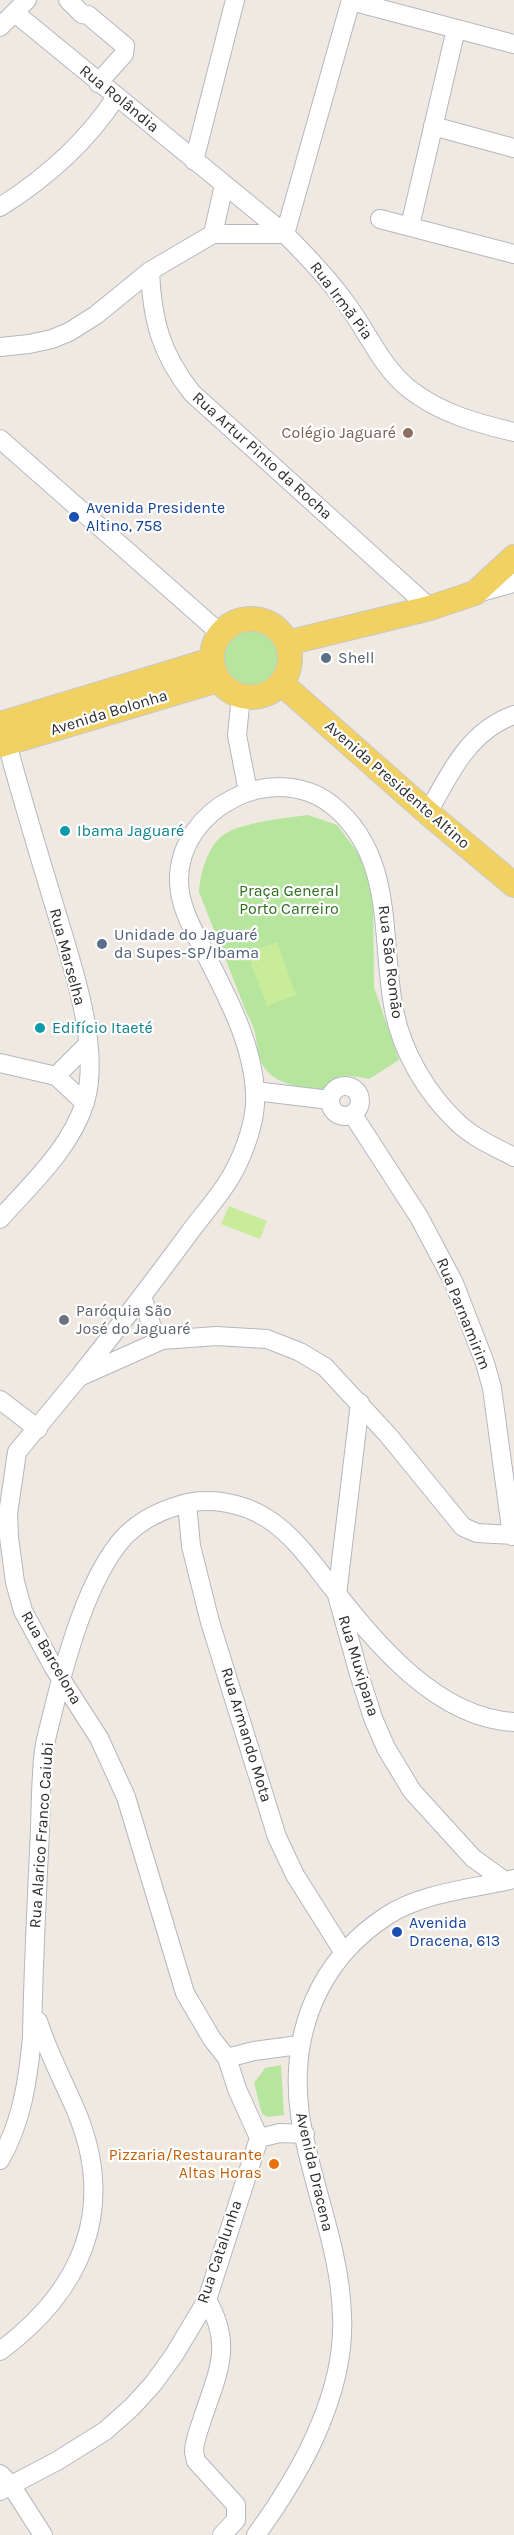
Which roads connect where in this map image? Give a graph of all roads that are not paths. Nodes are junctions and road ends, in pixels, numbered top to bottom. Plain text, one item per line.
1 (68, 0) edge
2 (235, 0) edge
3 (351, 1) edge
4 (21, 7) edge
5 (0, 27) edge
6 (456, 29) junction
7 (514, 44) edge
8 (98, 83) junction
9 (116, 97) junction
10 (433, 126) junction
11 (514, 148) edge
12 (195, 161) junction
13 (224, 185) junction
14 (0, 207) edge
15 (380, 219) dead end
16 (410, 226) junction
17 (213, 234) junction
18 (285, 234) junction
19 (514, 254) edge
20 (150, 271) junction
21 (0, 347) edge
22 (514, 432) edge
23 (0, 439) edge
24 (514, 557) edge
25 (514, 583) edge
26 (475, 593) junction
27 (430, 608) junction
28 (220, 633) junction
29 (287, 643) junction
30 (215, 670) junction
31 (281, 683) junction
32 (241, 696) junction
33 (514, 715) edge
34 (2, 731) edge
35 (248, 792) junction
36 (428, 813) junction
37 (514, 885) edge
38 (88, 1044) junction
39 (0, 1063) edge
40 (56, 1076) junction
41 (255, 1091) junction
42 (330, 1100) junction
43 (85, 1103) junction
44 (353, 1114) junction
45 (514, 1157) edge
46 (0, 1219) edge
47 (142, 1296) junction
48 (162, 1340) junction
49 (79, 1377) junction
50 (0, 1400) edge
51 (360, 1403) junction
52 (38, 1429) junction
53 (17, 1452) junction
54 (0, 1473) edge
55 (186, 1503) junction
56 (513, 1535) edge
57 (337, 1595) junction
58 (61, 1680) junction
59 (514, 1722) edge
60 (509, 1880) edge
61 (344, 1953) junction
62 (33, 2005) junction
63 (299, 2044) junction
64 (227, 2058) junction
65 (60, 2078) junction
66 (27, 2084) junction
67 (305, 2134) junction
68 (259, 2138) junction
69 (0, 2160) edge
70 (207, 2300) junction
71 (0, 2351) edge
72 (4, 2483) edge
73 (43, 2535) edge
74 (222, 2535) edge
75 (256, 2535) edge

1 - 8 street
2 - 12 street
3 - 6 street
3 - 18 street
4 - 5 street
4 - 8 street, Rua Rolândia
6 - 7 street
6 - 10 street
8 - 9 street, Rua Rolândia
9 - 12 street, Rua Rolândia
9 - 14 street
10 - 11 street
10 - 16 street
12 - 13 street, Rua Rolândia
13 - 17 street
13 - 18 street, Rua Rolândia
15 - 16 street
16 - 19 street
17 - 18 street
17 - 20 street
18 - 22 street, Rua Irmã Pia
20 - 21 street
20 - 27 street, Rua Artur Pinto da Rocha
23 - 28 street
24 - 26 main road
25 - 26 street
26 - 27 main road
27 - 29 main road
28 - 29 main road
28 - 30 main road
29 - 31 main road
30 - 32 main road
30 - 34 main road, Avenida Bolonha
31 - 32 main road
31 - 36 main road, Avenida Presidente Altino
32 - 35 street
33 - 36 street
34 - 38 street, Rua Marselha
35 - 41 street
35 - 45 street, Rua São Romão
36 - 37 main road, Avenida Presidente Altino
38 - 40 street
38 - 43 street, Rua Marselha
39 - 40 street
40 - 43 street
41 - 42 street
41 - 47 street
42 - 44 street
42 - 44 street
43 - 46 street, Rua Marselha
44 - 56 street, Rua Parnamirim
47 - 48 street
47 - 49 street
48 - 49 street
48 - 51 street
49 - 52 street
50 - 52 street
51 - 56 street
51 - 57 street, Rua Muxipana
52 - 53 street
53 - 54 street
53 - 58 street, Rua Barcelona
55 - 57 street, Rua Alarico Franco Caiubi
55 - 58 street, Rua Alarico Franco Caiubi
55 - 61 street, Rua Armando Mota
57 - 59 street, Rua Alarico Franco Caiubi
57 - 60 street, Rua Muxipana
58 - 62 street, Rua Alarico Franco Caiubi
58 - 64 street, Rua Barcelona
60 - 61 street, Avenida Dracena
61 - 63 street, Avenida Dracena
62 - 65 street
62 - 66 street, Rua Alarico Franco Caiubi
63 - 64 street
63 - 67 street, Avenida Dracena
64 - 68 street, Rua Barcelona
65 - 66 street
65 - 71 street
66 - 69 street, Rua Alarico Franco Caiubi
67 - 68 street
67 - 75 street, Avenida Dracena
68 - 70 street, Rua Catalunha
70 - 72 street, Rua Catalunha
70 - 74 street
72 - 73 street

